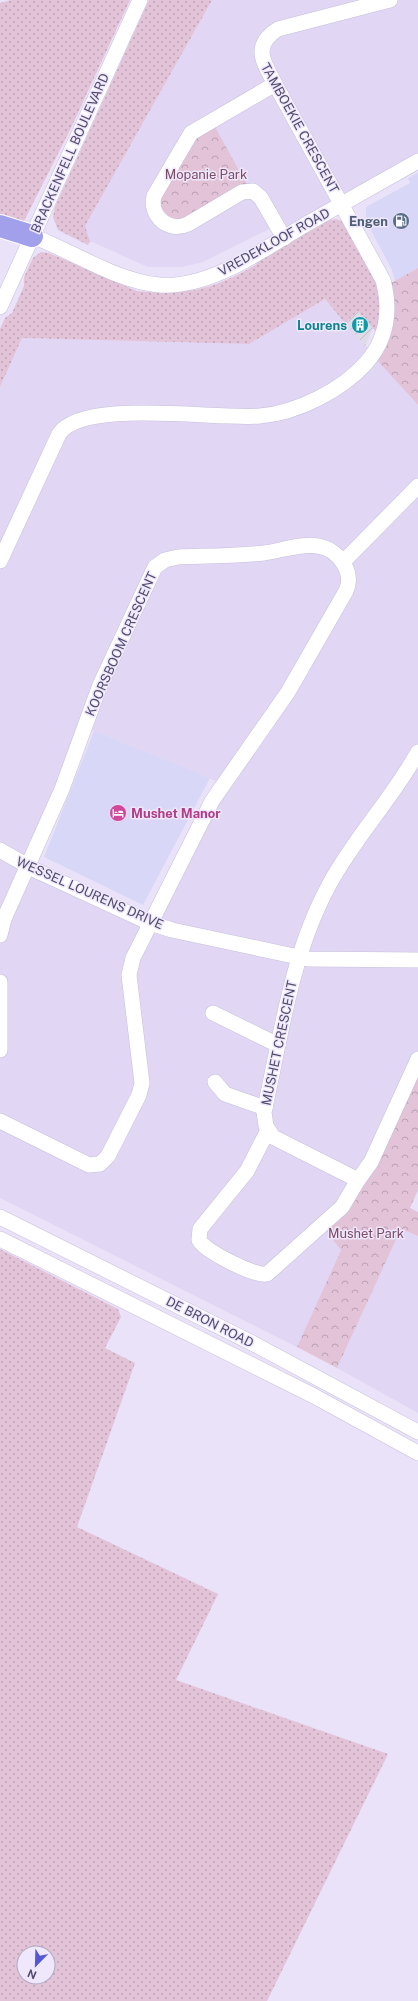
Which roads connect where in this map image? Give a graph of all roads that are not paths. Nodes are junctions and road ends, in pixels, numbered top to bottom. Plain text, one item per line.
1 (140, 0) edge
2 (390, 0) edge
3 (275, 84) junction
4 (418, 161) edge
5 (342, 204) junction
6 (0, 226) edge
7 (32, 236) junction
8 (284, 238) junction
9 (0, 307) edge
10 (418, 486) edge
11 (0, 561) edge
12 (343, 562) junction
13 (418, 752) edge
14 (0, 850) edge
15 (28, 867) junction
16 (150, 923) junction
17 (0, 936) edge
18 (300, 957) junction
19 (418, 960) edge
20 (0, 982) edge
21 (213, 1013) dead end
22 (278, 1046) junction
23 (0, 1050) edge
24 (418, 1060) edge
25 (215, 1082) dead end
26 (265, 1108) junction
27 (0, 1121) edge
28 (268, 1130) junction
29 (358, 1180) junction
30 (0, 1217) edge
31 (0, 1239) edge
32 (418, 1432) edge
33 (418, 1453) edge

1 - 7 street, BRACKENFELL BOULEVARD
2 - 3 street, TAMBOEKIE CRESCENT
3 - 5 street, TAMBOEKIE CRESCENT
3 - 8 street
4 - 5 street, VREDEKLOOF ROAD
5 - 8 street, VREDEKLOOF ROAD
5 - 11 street
6 - 7 highway
7 - 8 street, VREDEKLOOF ROAD
7 - 9 street, BRACKENFELL BOULEVARD
10 - 12 street
12 - 15 street, KOORSBOOM CRESCENT
12 - 16 street
13 - 18 street, MUSHET CRESCENT
14 - 15 street, WESSEL LOURENS DRIVE
15 - 16 street, WESSEL LOURENS DRIVE
15 - 17 street, KOORSBOOM CRESCENT
16 - 18 street, WESSEL LOURENS DRIVE
16 - 27 street
18 - 19 street, WESSEL LOURENS DRIVE
18 - 22 street, MUSHET CRESCENT
20 - 23 street
21 - 22 street
22 - 26 street, MUSHET CRESCENT
24 - 29 street
25 - 26 street
26 - 28 street, MUSHET CRESCENT
28 - 29 street
28 - 29 street
30 - 32 street, DE BRON ROAD
31 - 33 street, DE BRON ROAD

